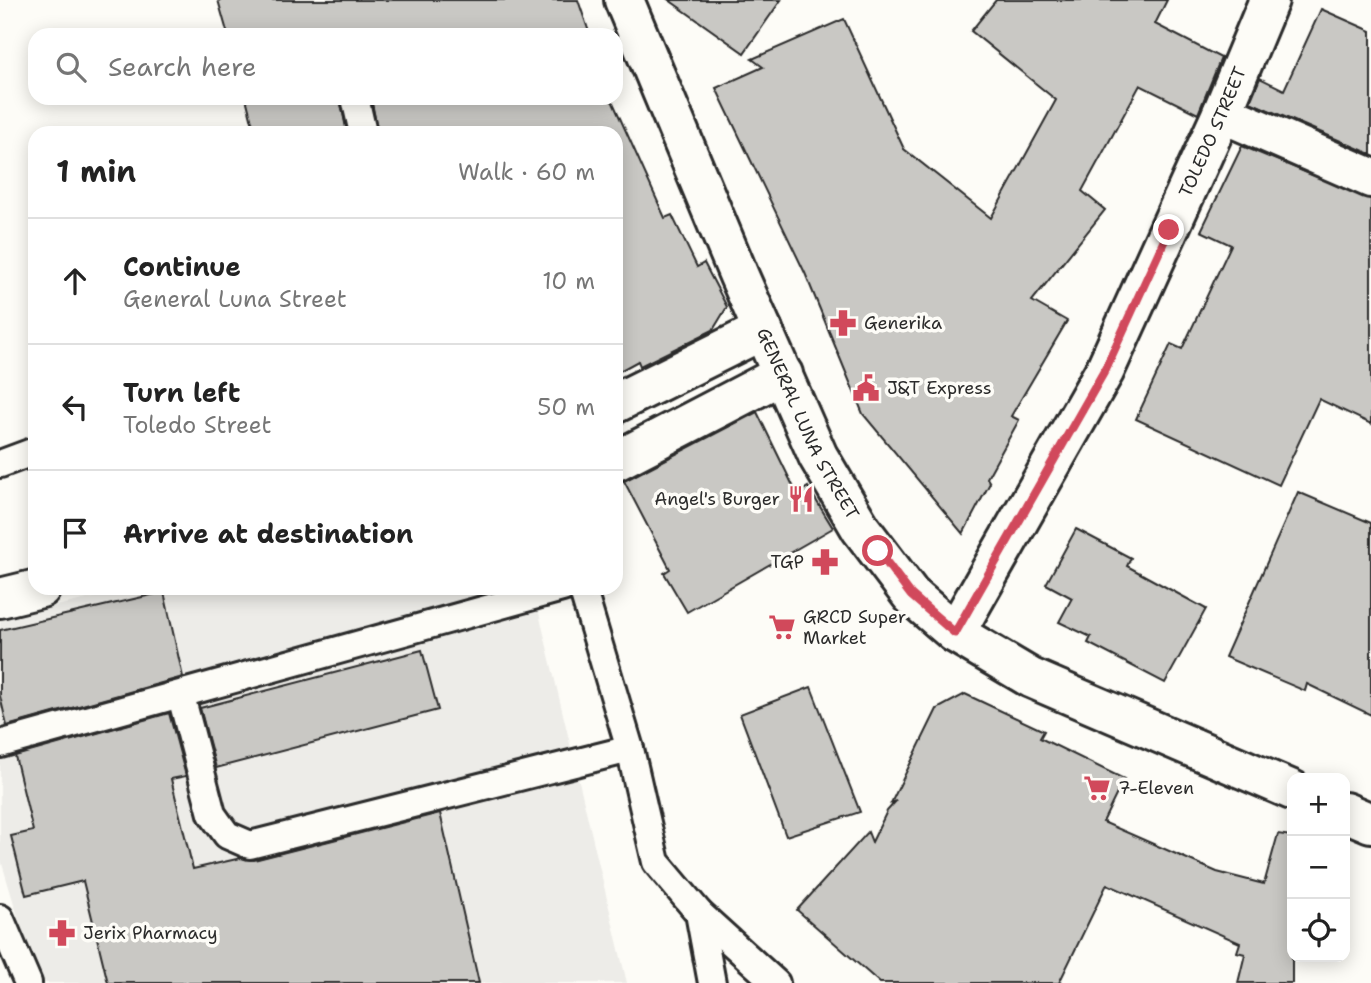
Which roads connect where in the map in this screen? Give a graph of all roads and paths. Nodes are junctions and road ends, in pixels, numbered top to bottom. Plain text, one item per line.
1 (624, 0) edge
2 (1269, 0) edge
3 (357, 105) edge
4 (1222, 113) junction
5 (361, 126) edge
6 (1371, 178) edge
7 (764, 330) junction
8 (783, 374) junction
9 (623, 400) edge
10 (28, 454) edge
11 (623, 457) edge
12 (0, 464) edge
13 (28, 591) edge
14 (537, 595) edge
15 (584, 595) edge
16 (0, 598) edge
17 (955, 633) junction
18 (181, 696) junction
19 (0, 744) edge
20 (630, 750) junction
21 (1287, 788) edge
22 (1350, 814) edge
23 (1371, 823) edge
24 (699, 913) junction
25 (0, 918) edge
26 (28, 983) edge
27 (712, 983) edge
28 (776, 983) edge

1 - 7 street, GENERAL LUNA STREET
2 - 4 street, TOLEDO STREET
3 - 5 lane
4 - 6 street
4 - 17 street, TOLEDO STREET
7 - 8 street, GENERAL LUNA STREET
7 - 9 street
8 - 11 street
8 - 17 street, GENERAL LUNA STREET
10 - 12 lane
13 - 16 street
14 - 18 lane
15 - 20 lane
17 - 21 street, GENERAL LUNA STREET
18 - 19 lane
18 - 20 lane
20 - 24 lane
22 - 23 street
24 - 27 lane
24 - 28 lane
25 - 26 lane

